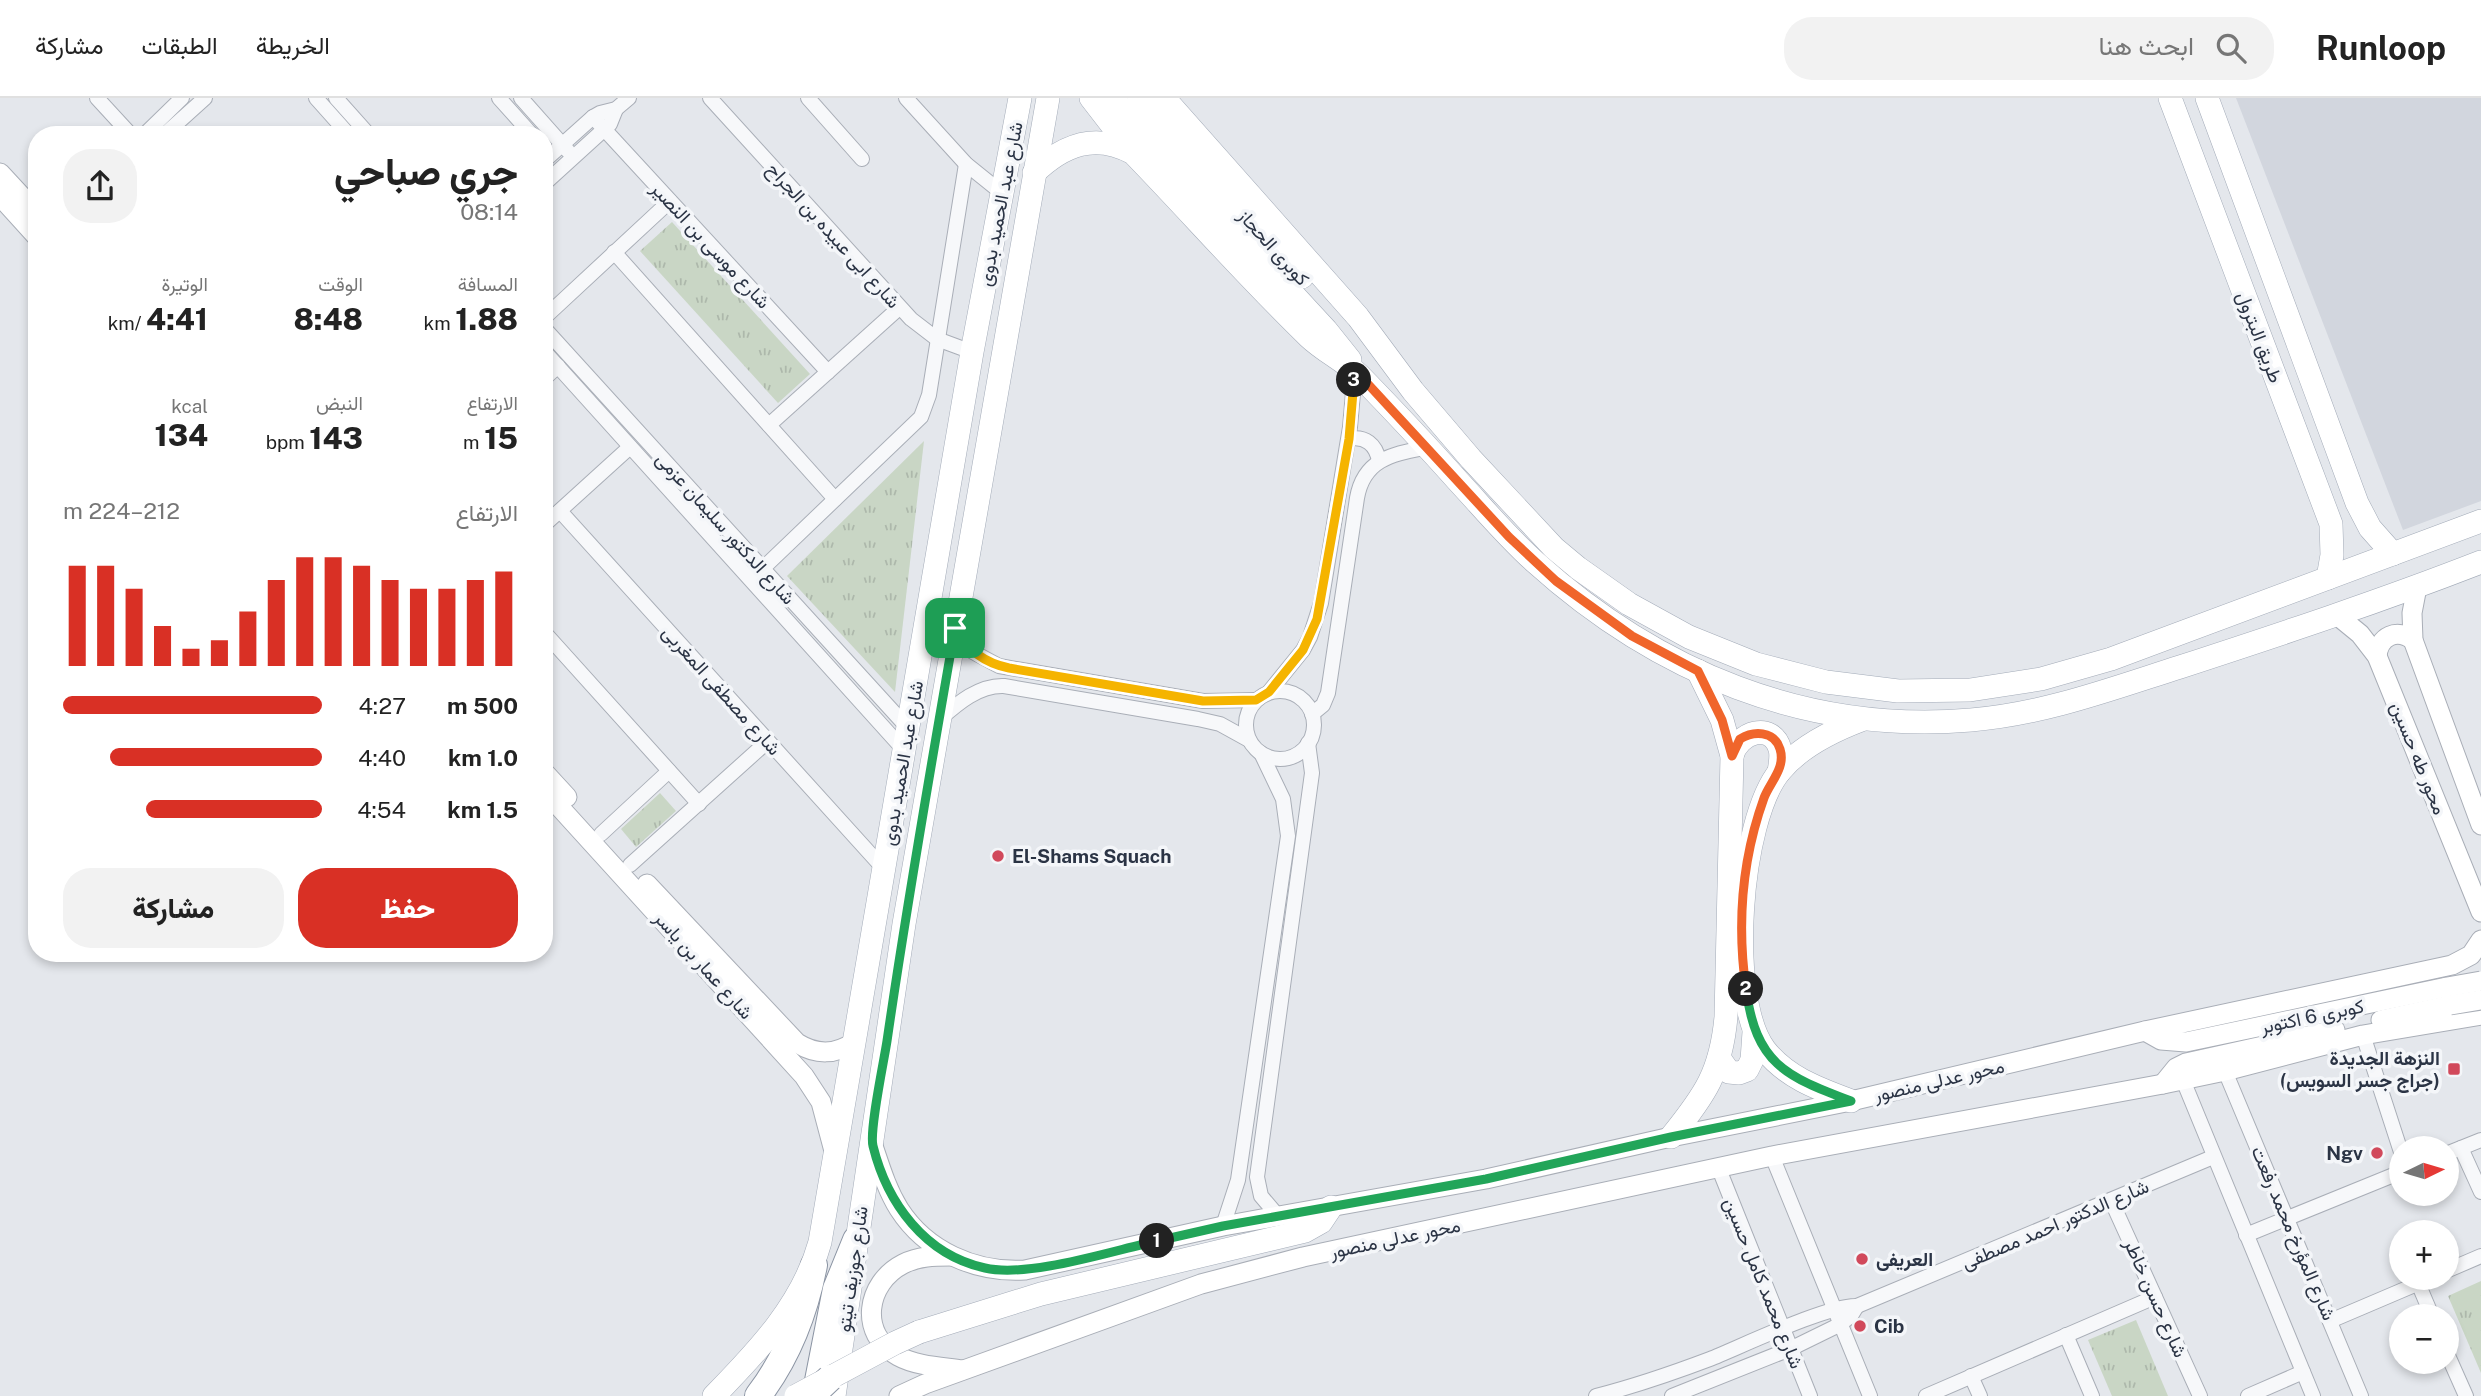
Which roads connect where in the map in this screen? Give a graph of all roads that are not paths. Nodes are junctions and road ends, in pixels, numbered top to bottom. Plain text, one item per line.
1 (97, 98) edge
2 (182, 98) edge
3 (205, 98) edge
4 (316, 98) edge
5 (336, 98) edge
6 (499, 98) edge
7 (521, 98) edge
8 (629, 98) edge
9 (710, 98) edge
10 (808, 98) edge
11 (906, 98) edge
12 (1020, 98) edge
13 (1048, 98) edge
14 (1091, 98) edge
15 (1112, 98) edge
16 (2171, 98) edge
17 (2207, 98) edge
18 (1145, 105) edge
19 (616, 109) junction
20 (593, 117) junction
21 (123, 126) edge
22 (153, 126) edge
23 (174, 126) edge
24 (341, 126) edge
25 (361, 126) edge
26 (524, 126) edge
27 (546, 126) edge
28 (604, 130) junction
29 (553, 134) edge
30 (562, 144) junction
31 (553, 150) edge
32 (1133, 153) junction
33 (574, 157) junction
34 (862, 159) dead end
35 (553, 160) edge
36 (966, 164) junction
37 (562, 168) junction
38 (0, 173) edge
39 (1034, 173) junction
40 (553, 176) edge
41 (1002, 193) junction
42 (0, 196) edge
43 (670, 201) junction
44 (28, 203) edge
45 (28, 227) edge
46 (614, 252) junction
47 (900, 308) junction
48 (553, 310) edge
49 (553, 338) edge
50 (937, 339) junction
51 (972, 352) junction
52 (553, 361) edge
53 (558, 366) junction
54 (1355, 370) junction
55 (553, 371) edge
56 (828, 372) junction
57 (769, 425) junction
58 (1349, 439) junction
59 (630, 447) junction
60 (1428, 447) junction
61 (1379, 461) junction
62 (835, 499) junction
63 (559, 511) junction
64 (2363, 516) junction
65 (553, 517) edge
66 (2481, 522) edge
67 (2331, 524) junction
68 (2393, 554) junction
69 (2481, 562) edge
70 (763, 568) junction
71 (2328, 578) junction
72 (751, 580) junction
73 (2417, 587) junction
74 (2337, 616) junction
75 (955, 628) junction
76 (2413, 640) junction
77 (553, 642) edge
78 (2377, 656) junction
79 (990, 663) junction
80 (1698, 671) junction
81 (986, 688) junction
82 (1263, 696) junction
83 (1312, 714) junction
84 (939, 720) junction
85 (1861, 720) junction
86 (906, 739) junction
87 (1249, 740) junction
88 (768, 741) junction
89 (1308, 743) junction
90 (1261, 753) junction
91 (1732, 756) junction
92 (669, 771) junction
93 (1779, 772) junction
94 (553, 782) edge
95 (553, 800) edge
96 (699, 804) junction
97 (2481, 825) edge
98 (601, 834) junction
99 (630, 865) junction
100 (884, 869) junction
101 (2481, 912) edge
102 (2481, 940) edge
103 (2458, 962) junction
104 (2481, 981) edge
105 (2449, 996) junction
106 (2478, 1010) edge
107 (2145, 1031) junction
108 (1754, 1032) junction
109 (2363, 1035) junction
110 (854, 1042) junction
111 (816, 1052) junction
112 (1719, 1058) junction
113 (2225, 1071) junction
114 (804, 1076) junction
115 (2173, 1082) junction
116 (1851, 1101) junction
117 (2396, 1136) edge
118 (1671, 1137) junction
119 (2481, 1140) edge
120 (872, 1143) junction
121 (2461, 1148) joint
122 (836, 1157) junction
123 (1772, 1157) junction
124 (2213, 1157) junction
125 (1719, 1169) junction
126 (2389, 1177) edge
127 (1259, 1190) junction
128 (1236, 1191) junction
129 (2481, 1192) edge
130 (2111, 1200) junction
131 (1331, 1207) junction
132 (1278, 1216) junction
133 (2287, 1218) junction
134 (1223, 1226) junction
135 (2246, 1235) junction
136 (856, 1240) junction
137 (951, 1256) junction
138 (2481, 1256) edge
139 (814, 1265) junction
140 (2459, 1265) edge
141 (2401, 1290) edge
142 (2155, 1297) junction
143 (1857, 1307) junction
144 (1833, 1310) junction
145 (2330, 1321) junction
146 (830, 1322) junction
147 (1839, 1325) junction
148 (1782, 1329) junction
149 (2066, 1335) junction
150 (1790, 1349) junction
151 (965, 1370) junction
152 (2303, 1371) junction
153 (2456, 1374) edge
154 (1971, 1376) junction
155 (1641, 1390) edge
156 (822, 1391) edge
157 (1623, 1393) edge
158 (2481, 1394) edge
159 (714, 1396) edge
160 (758, 1396) edge
161 (798, 1396) edge
162 (899, 1396) edge
163 (1596, 1396) edge
164 (1672, 1396) edge
165 (1810, 1396) edge
166 (1870, 1396) edge
167 (1926, 1396) edge
168 (1980, 1396) edge
169 (2092, 1396) edge
170 (2200, 1396) edge
171 (2248, 1396) edge
172 (2314, 1396) edge
173 (2361, 1396) edge
174 (2466, 1396) edge
175 (2476, 1396) edge

1 - 21 street
2 - 22 street
3 - 23 street
4 - 24 street
5 - 25 street
6 - 26 street
7 - 27 street
8 - 19 street
9 - 47 street, شارع ابى عبيده بن الجراح
10 - 34 street
11 - 36 street
12 - 41 main road, شارع عبد الحميد بدوى
13 - 39 main road, شارع عبد الحميد بدوى
14 - 32 main road
15 - 18 main road, كوبرى الحجاز
16 - 67 main road, طريق البترول
17 - 64 main road, طريق البترول
18 - 54 main road, كوبرى الحجاز
18 - 71 main road
19 - 20 street
19 - 28 street
20 - 28 street, شارع موسى بن النصير
20 - 30 street
28 - 33 street
28 - 43 street, شارع موسى بن النصير
29 - 30 street
30 - 31 street
30 - 33 street
32 - 39 main road
32 - 54 main road
33 - 37 street
35 - 37 street
36 - 41 street
36 - 50 street
37 - 40 street
38 - 44 main road
39 - 75 main road, شارع عبد الحميد بدوى
41 - 51 main road, شارع عبد الحميد بدوى
42 - 45 main road
43 - 46 street
43 - 56 street, شارع موسى بن النصير
46 - 48 street
46 - 57 street
47 - 50 street, شارع ابى عبيده بن الجراح
47 - 56 street
49 - 70 street, شارع الدكتور سليمان عزمى
50 - 51 street, شارع ابى عبيده بن الجراح
50 - 62 street
51 - 86 main road, شارع عبد الحميد بدوى
52 - 53 street, شارع الدكتور سليمان عزمى
53 - 55 street
53 - 59 street, شارع الدكتور سليمان عزمى
54 - 58 street
54 - 60 main road
56 - 57 street
57 - 62 street
58 - 61 street
58 - 82 street
59 - 63 street
59 - 72 street, شارع الدكتور سليمان عزمى
60 - 61 street
60 - 80 main road
61 - 83 street
62 - 70 street
63 - 65 street
63 - 88 street, شارع مصطفى المغربى
64 - 67 main road
64 - 68 main road, طريق البترول
66 - 68 main road
67 - 71 main road, طريق البترول
68 - 71 main road
69 - 73 main road
70 - 72 street
70 - 86 street, شارع الدكتور سليمان عزمى
72 - 86 street, شارع الدكتور سليمان عزمى
73 - 74 main road
73 - 76 main road, محور طه حسين
74 - 78 main road, محور طه حسين
74 - 85 main road
75 - 79 street
75 - 84 main road, شارع عبد الحميد بدوى
76 - 78 main road
76 - 97 main road, محور طه حسين
77 - 92 street
78 - 101 main road, محور طه حسين
79 - 81 street
79 - 82 street
80 - 85 main road
80 - 91 main road
81 - 84 street
81 - 87 street
82 - 83 street
82 - 87 street
83 - 89 street
84 - 120 main road, شارع عبد الحميد بدوى
85 - 93 main road
86 - 100 main road, شارع عبد الحميد بدوى
87 - 90 street
88 - 96 street
88 - 100 street, شارع مصطفى المغربى
89 - 90 street
89 - 127 street
90 - 128 street
91 - 93 main road
91 - 112 main road
92 - 96 street
92 - 98 street
93 - 108 main road
94 - 98 main road, شارع عمار بن ياسر
95 - 114 main road, شارع عمار بن ياسر
96 - 99 street
98 - 99 main road, شارع عمار بن ياسر
99 - 111 main road, شارع عمار بن ياسر
100 - 110 main road, شارع عبد الحميد بدوى
102 - 103 main road
103 - 106 main road
103 - 107 main road, محور عدلى منصور
104 - 105 main road, كوبرى 6 اكتوبر, bridge
105 - 106 main road, كوبرى 6 اكتوبر, bridge
105 - 107 main road, كوبرى 6 اكتوبر
105 - 115 main road, كوبرى 6 اكتوبر
106 - 109 main road, محور عدلى منصور
107 - 116 main road, محور عدلى منصور
108 - 112 main road
108 - 116 main road
109 - 113 main road, محور عدلى منصور
109 - 117 street
110 - 111 main road
110 - 122 main road, شارع عبد الحميد بدوى
111 - 114 main road
112 - 118 main road
113 - 115 main road, محور عدلى منصور
113 - 133 street, شارع المؤرخ محمد رفعت
114 - 122 main road, شارع عمار بن ياسر
115 - 123 main road, محور عدلى منصور
115 - 124 street
116 - 118 main road, محور عدلى منصور
118 - 131 main road, محور عدلى منصور
119 - 121 street
120 - 136 main road, شارع جوزيف تيتو
120 - 137 main road, محور عدلى منصور
121 - 129 street
122 - 139 main road, شارع عبد الحميد بدوى
123 - 125 main road, محور عدلى منصور
123 - 144 street
124 - 130 street, شارع الدكتور احمد مصطفى
124 - 135 street
125 - 148 street, شارع محمد كامل حسين
125 - 151 main road, محور عدلى منصور
126 - 133 street
127 - 128 street
127 - 132 street
128 - 134 street
130 - 142 street, شارع حسن خاطر
130 - 143 street, شارع الدكتور احمد مصطفى
131 - 132 main road, محور عدلى منصور
131 - 156 main road, bridge
132 - 134 main road, محور عدلى منصور
133 - 135 street
133 - 145 street, شارع المؤرخ محمد رفعت
134 - 137 main road, محور عدلى منصور
135 - 152 street
136 - 146 highway
136 - 156 main road, شارع جوزيف تيتو
137 - 151 main road
138 - 140 street
139 - 159 main road, شارع عبد الحميد بدوى
139 - 160 highway
141 - 145 street
142 - 149 street
142 - 170 street, شارع حسن خاطر
143 - 144 street, شارع الدكتور احمد مصطفى
143 - 147 street, شارع الدكتور احمد مصطفى
144 - 147 street
144 - 148 street, شارع الدكتور احمد مصطفى
145 - 173 street, شارع المؤرخ محمد رفعت
146 - 156 highway
146 - 161 highway
147 - 150 street, شارع الدكتور احمد مصطفى
147 - 166 street
148 - 150 street, شارع محمد كامل حسين
148 - 155 street, شارع الدكتور احمد مصطفى
149 - 154 street
149 - 169 street
150 - 164 street, شارع الدكتور احمد مصطفى
150 - 165 street, شارع محمد كامل حسين
151 - 162 main road, محور عدلى منصور
152 - 171 street
152 - 172 street
153 - 174 street
154 - 167 street
154 - 168 street
155 - 157 street, شارع الدكتور احمد مصطفى
156 - 161 main road, bridge
157 - 163 street, شارع الدكتور احمد مصطفى
158 - 175 street

